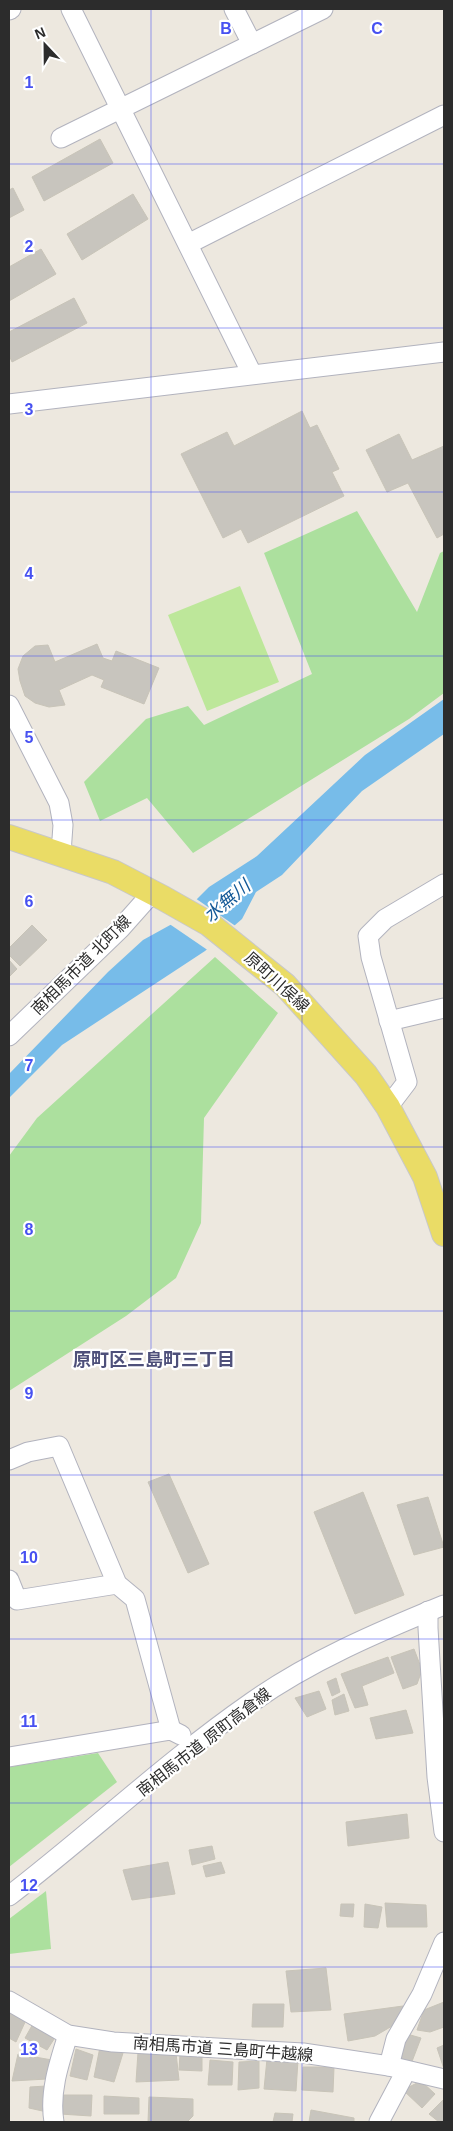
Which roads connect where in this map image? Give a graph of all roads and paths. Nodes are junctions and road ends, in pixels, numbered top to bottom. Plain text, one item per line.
1 (71, 9) edge
2 (234, 9) edge
3 (324, 9) edge
4 (252, 44) junction
5 (121, 109) junction
6 (444, 115) edge
7 (61, 138) dead end
8 (188, 244) junction
9 (444, 352) edge
10 (252, 374) junction
11 (9, 404) edge
12 (9, 705) edge
13 (9, 837) edge
14 (61, 853) junction
15 (444, 884) edge
16 (157, 896) junction
17 (444, 1008) edge
18 (389, 1021) junction
19 (9, 1036) edge
20 (388, 1107) junction
21 (444, 1234) edge
22 (9, 1460) edge
23 (9, 1580) edge
24 (117, 1584) junction
25 (436, 1608) edge
26 (171, 1730) junction
27 (197, 1743) junction
28 (9, 1757) edge
29 (444, 1832) edge
30 (9, 1896) edge
31 (444, 1942) edge
32 (9, 2001) edge
33 (68, 2035) junction
34 (397, 2068) junction
35 (444, 2079) edge
36 (54, 2122) edge
37 (379, 2122) edge

1 - 5 street
2 - 4 street
3 - 4 street
4 - 5 street
5 - 7 street
5 - 8 street
6 - 8 street
8 - 10 street
9 - 10 street
10 - 11 street
12 - 14 street
13 - 14 main road, 原町川俣線
14 - 16 main road, 原町川俣線
15 - 18 street
16 - 19 street, 南相馬市道 北町線
16 - 20 main road, 原町川俣線
17 - 18 street
18 - 20 street
20 - 21 main road, 原町川俣線
22 - 24 street
23 - 24 street
24 - 26 street
25 - 27 street, 南相馬市道 原町高倉線
25 - 29 street
26 - 27 street
26 - 28 street
27 - 30 street, 南相馬市道 原町高倉線
31 - 34 street
32 - 33 street, 南相馬市道 三島町牛越線
33 - 34 street, 南相馬市道 三島町牛越線
33 - 36 street
34 - 35 street, 南相馬市道 三島町牛越線
34 - 37 street

